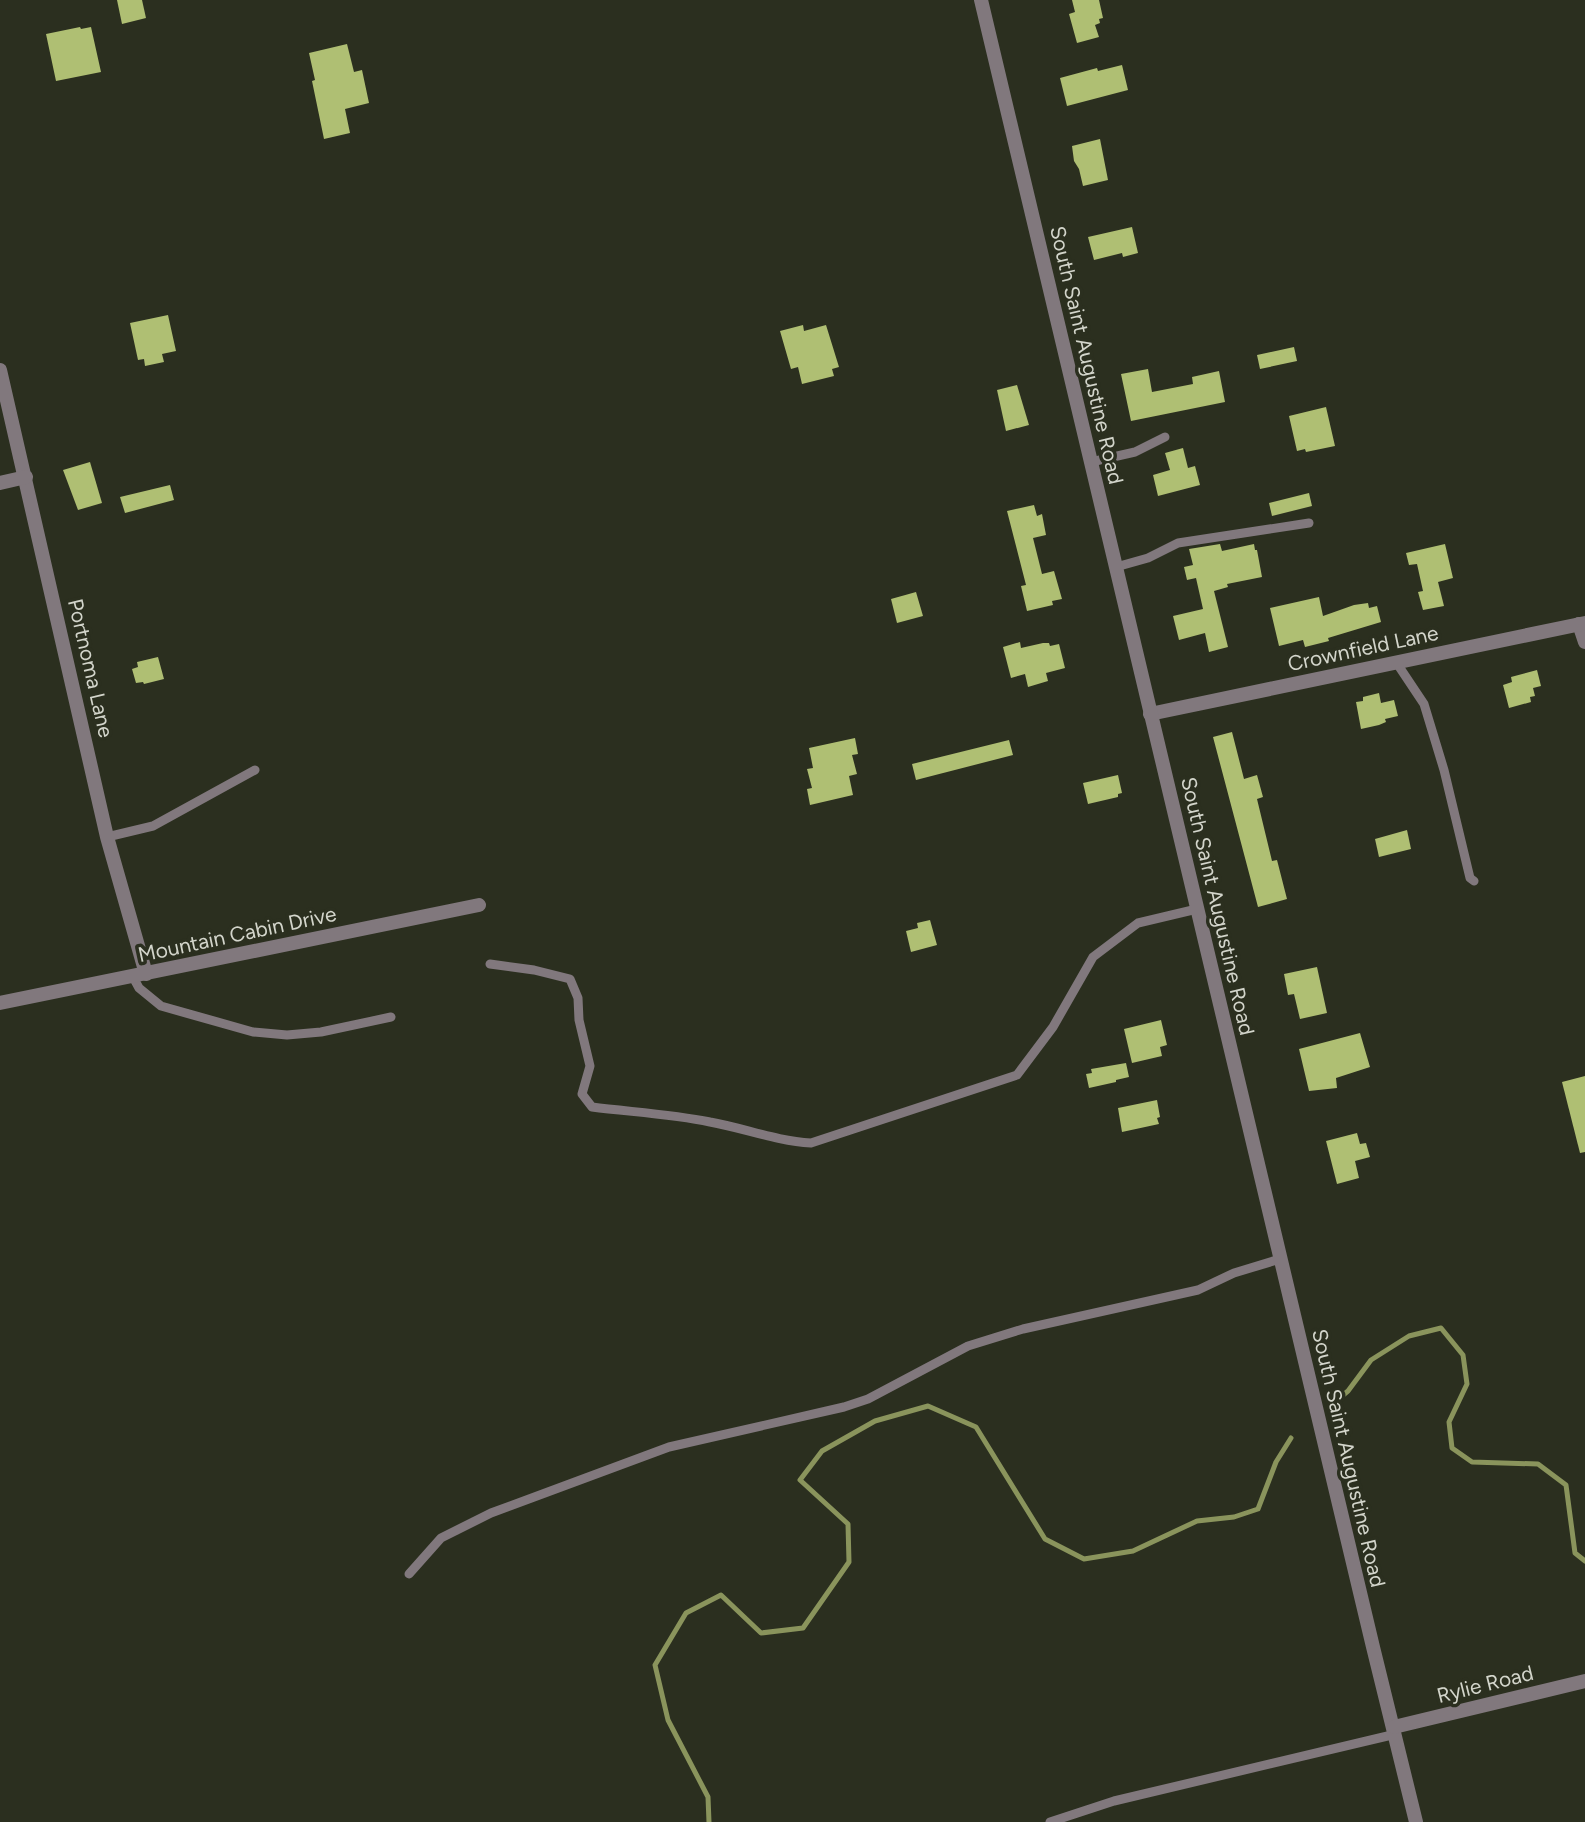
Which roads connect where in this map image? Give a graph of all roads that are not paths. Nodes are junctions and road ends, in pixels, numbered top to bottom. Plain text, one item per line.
1 (981, 0) edge
2 (0, 370) edge
3 (1165, 437) dead end
4 (1091, 462) junction
5 (26, 477) junction
6 (0, 483) edge
7 (1310, 523) dead end
8 (1115, 567) junction
9 (1582, 623) edge
10 (1585, 642) edge
11 (1396, 662) junction
12 (1150, 714) junction
13 (255, 770) dead end
14 (107, 836) junction
15 (1474, 881) dead end
16 (480, 905) dead end
17 (1197, 909) junction
18 (490, 964) dead end
19 (139, 975) junction
20 (1, 1003) edge
21 (391, 1017) dead end
22 (1280, 1259) junction
23 (409, 1574) dead end
24 (1585, 1681) edge
25 (1395, 1731) junction
26 (1051, 1822) edge
27 (1416, 1822) edge

1 - 4 street, South Saint Augustine Road
2 - 5 street, Portnoma Lane
3 - 4 lane
4 - 8 street, South Saint Augustine Road
5 - 6 street
5 - 14 street, Portnoma Lane
7 - 8 lane
8 - 12 street, South Saint Augustine Road
9 - 10 street
9 - 11 street, Crownfield Lane
11 - 12 street, Crownfield Lane
11 - 15 lane
12 - 17 street, South Saint Augustine Road
13 - 14 lane
14 - 19 street, Portnoma Lane
16 - 19 street, Mountain Cabin Drive
17 - 18 lane
17 - 22 street, South Saint Augustine Road
19 - 20 street, Mountain Cabin Drive
19 - 21 lane
22 - 23 lane
22 - 25 street, South Saint Augustine Road
24 - 25 street, Rylie Road
25 - 26 lane
25 - 27 street, South Saint Augustine Road

